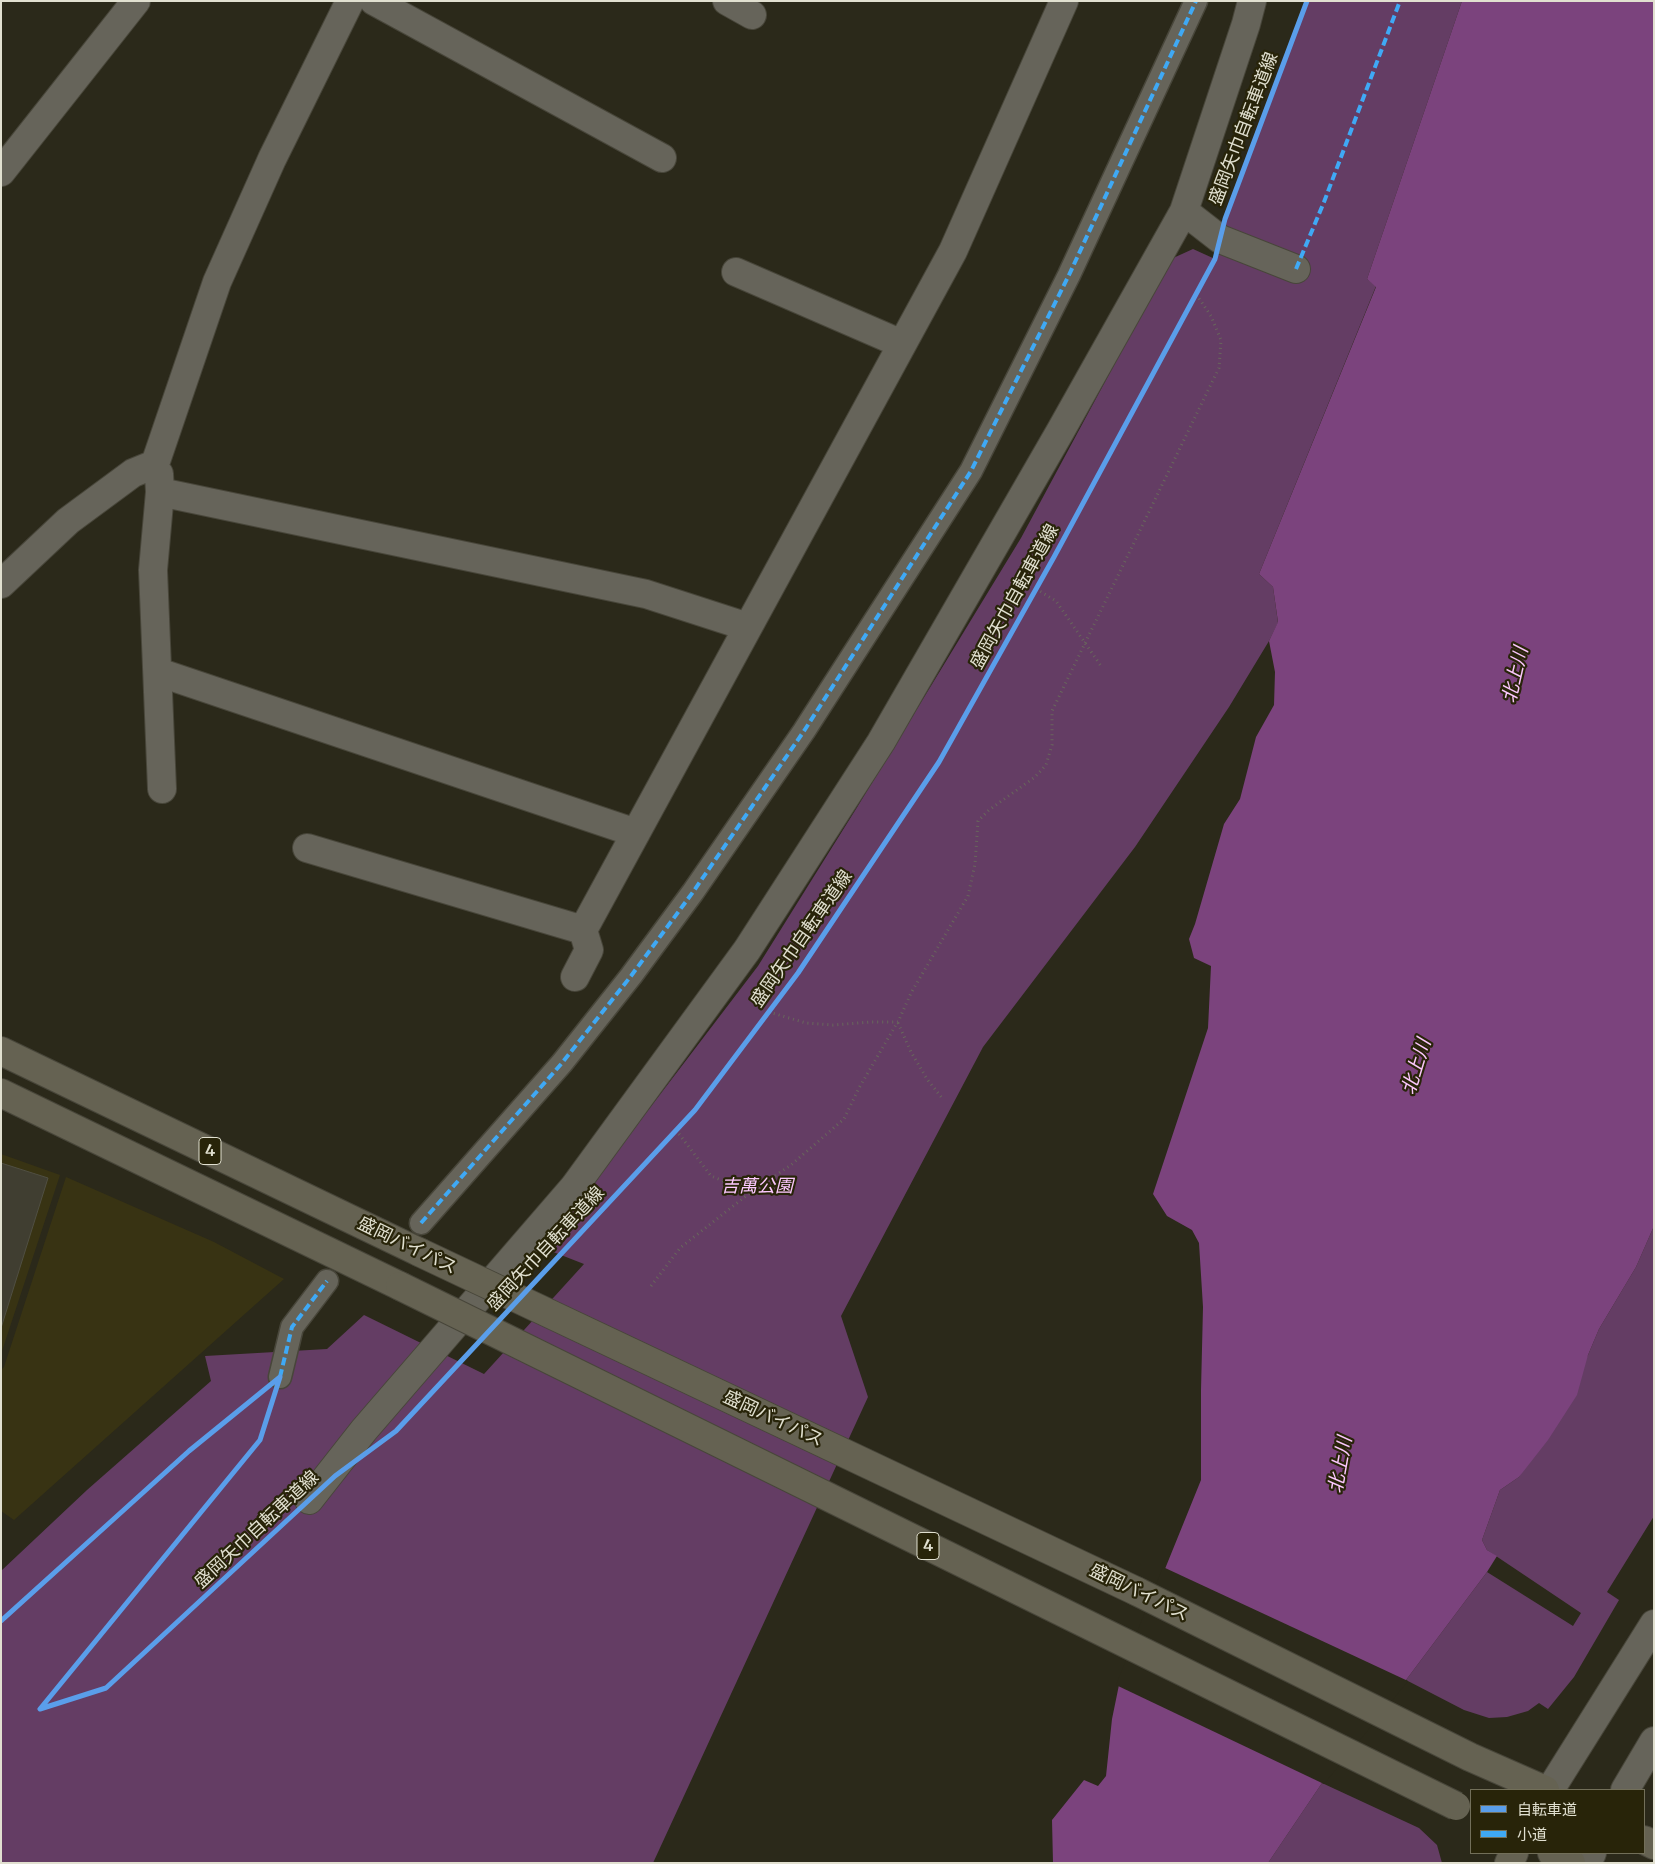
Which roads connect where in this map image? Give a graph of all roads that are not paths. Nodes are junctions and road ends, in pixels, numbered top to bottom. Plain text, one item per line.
1 (136, 1) edge
2 (727, 1) edge
3 (1064, 1) edge
4 (1196, 1) edge
5 (1252, 1) edge
6 (354, 2) edge
7 (752, 15) dead end
8 (662, 158) dead end
9 (1, 172) edge
10 (1184, 211) junction
11 (1296, 269) dead end
12 (736, 272) dead end
13 (902, 344) junction
14 (155, 464) junction
15 (160, 492) junction
16 (1, 584) edge
17 (748, 627) junction
18 (158, 672) junction
19 (162, 790) dead end
20 (636, 834) junction
21 (308, 848) dead end
22 (583, 930) junction
23 (575, 977) dead end
24 (1, 1051) edge
25 (1, 1093) edge
26 (421, 1223) dead end
27 (327, 1281) dead end
28 (280, 1377) dead end
29 (309, 1500) dead end
30 (1654, 1624) edge
31 (1654, 1741) edge
32 (1543, 1789) edge
33 (1551, 1789) edge
34 (1626, 1789) edge
35 (1464, 1809) edge
36 (1554, 1854) edge
37 (1571, 1863) edge

1 - 9 street
2 - 7 street
3 - 13 street
4 - 26 street
5 - 10 street
6 - 8 street
6 - 14 street
10 - 11 street
10 - 29 street
12 - 13 street
13 - 17 street
14 - 15 street
14 - 16 street
15 - 17 street
15 - 18 street
17 - 20 street
18 - 19 street
18 - 20 street
20 - 22 street
21 - 22 street
22 - 23 street
24 - 32 highway, 盛岡バイパス / 4, bridge
25 - 35 highway, 4, bridge
27 - 28 street
30 - 33 street
31 - 34 street
36 - 37 highway

